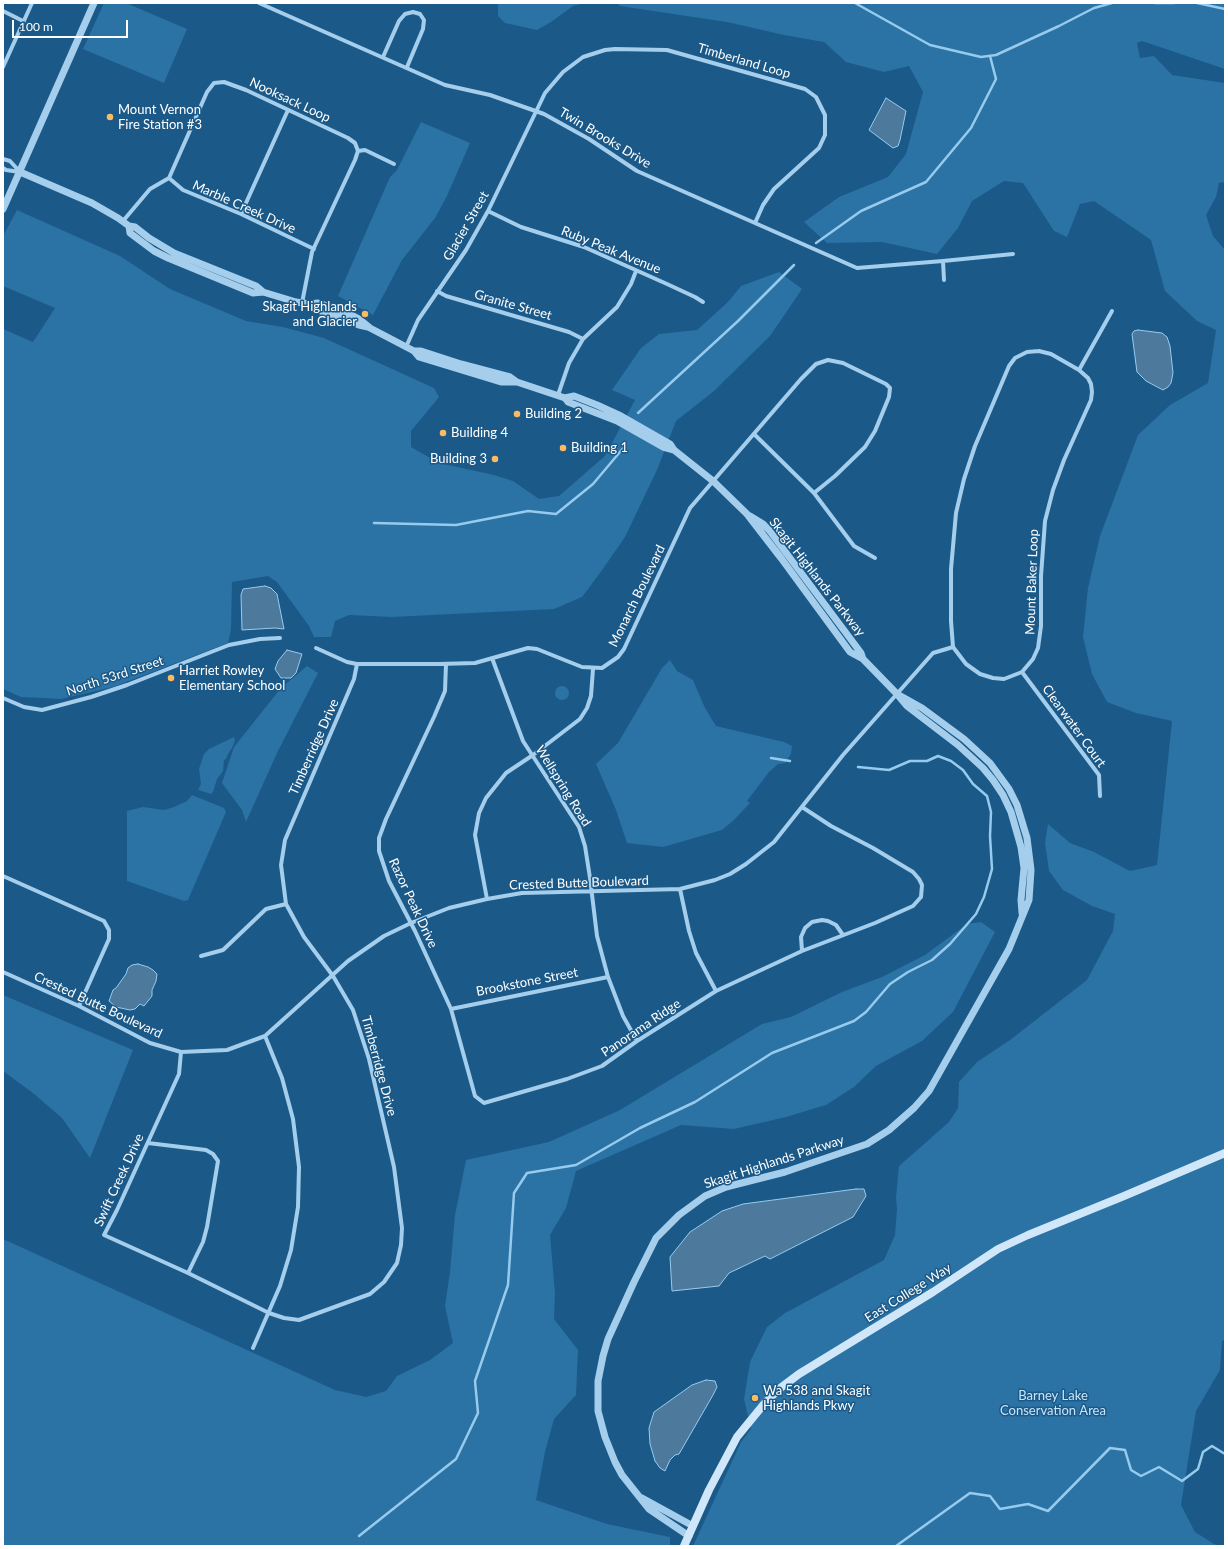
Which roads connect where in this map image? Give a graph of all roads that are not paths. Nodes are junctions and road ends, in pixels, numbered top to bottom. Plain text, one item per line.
1 (32, 3) edge
2 (94, 3) edge
3 (259, 3) edge
4 (3, 11) edge
5 (23, 21) junction
6 (382, 57) junction
7 (3, 66) edge
8 (407, 67) junction
9 (288, 110) junction
10 (537, 111) junction
11 (358, 151) junction
12 (3, 159) edge
13 (394, 164) dead end
14 (3, 168) edge
15 (20, 172) junction
16 (170, 178) junction
17 (3, 209) edge
18 (488, 211) junction
19 (241, 214) junction
20 (126, 224) junction
21 (755, 224) junction
22 (314, 249) junction
23 (1013, 254) dead end
24 (943, 262) junction
25 (636, 271) junction
26 (944, 280) dead end
27 (437, 290) junction
28 (703, 302) dead end
29 (302, 303) junction
30 (1112, 311) dead end
31 (583, 339) junction
32 (405, 347) junction
33 (1079, 370) junction
34 (558, 395) junction
35 (754, 434) junction
36 (713, 481) junction
37 (814, 493) junction
38 (875, 558) dead end
39 (280, 638) dead end
40 (953, 647) junction
41 (316, 648) dead end
42 (492, 658) junction
43 (357, 664) junction
44 (446, 664) junction
45 (593, 668) junction
46 (1022, 672) junction
47 (897, 694) junction
48 (3, 698) edge
49 (533, 755) junction
50 (1100, 796) dead end
51 (802, 807) junction
52 (3, 876) edge
53 (680, 889) junction
54 (591, 892) junction
55 (487, 899) junction
56 (286, 904) junction
57 (411, 922) junction
58 (843, 935) junction
59 (802, 951) junction
60 (200, 956) dead end
61 (3, 972) edge
62 (332, 976) junction
63 (608, 977) junction
64 (716, 991) junction
65 (79, 1006) junction
66 (451, 1009) junction
67 (264, 1036) junction
68 (637, 1041) junction
69 (181, 1052) junction
70 (484, 1103) joint
71 (148, 1142) junction
72 (1225, 1153) edge
73 (188, 1273) junction
74 (269, 1313) junction
75 (253, 1348) dead end
76 (641, 1497) junction
77 (693, 1526) junction
78 (689, 1536) junction
79 (684, 1546) edge

1 - 5 street
2 - 15 street
3 - 6 street, Twin Brooks Drive
4 - 5 street
5 - 7 street
6 - 8 street, Twin Brooks Drive
6 - 8 street
8 - 10 street, Twin Brooks Drive
9 - 11 street, Nooksack Loop
9 - 16 street, Nooksack Loop
9 - 19 street
10 - 18 street, Glacier Street
10 - 21 street, Twin Brooks Drive
10 - 21 street, Timberland Loop
11 - 13 street
11 - 22 street
12 - 15 street
14 - 15 street
15 - 17 street
15 - 20 street, Skagit Highlands Parkway
16 - 19 street, Marble Creek Drive
16 - 20 street
18 - 25 street, Ruby Peak Avenue
18 - 27 street, Glacier Street
19 - 22 street, Marble Creek Drive
20 - 29 street, Skagit Highlands Parkway
21 - 24 street, Twin Brooks Drive
22 - 29 street
23 - 24 street, Twin Brooks Drive
24 - 26 street
25 - 28 street, Ruby Peak Avenue
25 - 31 street
27 - 31 street, Granite Street
27 - 32 street, Glacier Street
29 - 32 street, Skagit Highlands Parkway
30 - 33 street
31 - 34 street
32 - 34 street, Skagit Highlands Parkway
33 - 40 street, Mount Baker Loop
33 - 46 street, Mount Baker Loop
34 - 36 street, Skagit Highlands Parkway
35 - 36 street, Monarch Boulevard
35 - 37 street
35 - 37 street, Monarch Boulevard
36 - 45 street, Monarch Boulevard
36 - 47 street, Skagit Highlands Parkway
37 - 38 street
39 - 48 street, North 53rd Street
40 - 46 street
40 - 47 street
41 - 43 street
42 - 44 street
42 - 45 street
42 - 49 street, Wellspring Road
43 - 44 street
43 - 56 street, Timberridge Drive
44 - 57 street, Razor Peak Drive
45 - 49 street
46 - 50 street, Clearwater Court
47 - 51 street, Crested Butte Boulevard
47 - 76 street, Skagit Highlands Parkway
49 - 54 street, Wellspring Road
49 - 55 street
51 - 53 street, Crested Butte Boulevard
51 - 58 street, Panorama Ridge
52 - 65 street
53 - 54 street, Crested Butte Boulevard
53 - 64 street
54 - 55 street, Crested Butte Boulevard
54 - 63 street, Wellspring Road
55 - 57 street, Crested Butte Boulevard
56 - 60 street
56 - 62 street, Timberridge Drive
57 - 62 street, Crested Butte Boulevard
57 - 66 street, Razor Peak Drive
58 - 59 street, Panorama Ridge
58 - 59 street
59 - 64 street, Panorama Ridge
61 - 65 street, Crested Butte Boulevard
62 - 67 street, Crested Butte Boulevard
62 - 74 street, Timberridge Drive
63 - 66 street, Brookstone Street
63 - 68 street, Wellspring Road
64 - 68 street, Panorama Ridge
65 - 69 street, Crested Butte Boulevard
66 - 70 street, Razor Peak Drive
67 - 69 street, Crested Butte Boulevard
67 - 74 street
68 - 70 street, Panorama Ridge
69 - 71 street, Swift Creek Drive
71 - 73 street
71 - 73 street, Swift Creek Drive
72 - 77 main road, East College Way
73 - 74 street, Swift Creek Drive
74 - 75 street
76 - 77 street, Skagit Highlands Parkway
76 - 78 street, Skagit Highlands Parkway
77 - 78 main road, East College Way
78 - 79 main road, East College Way

